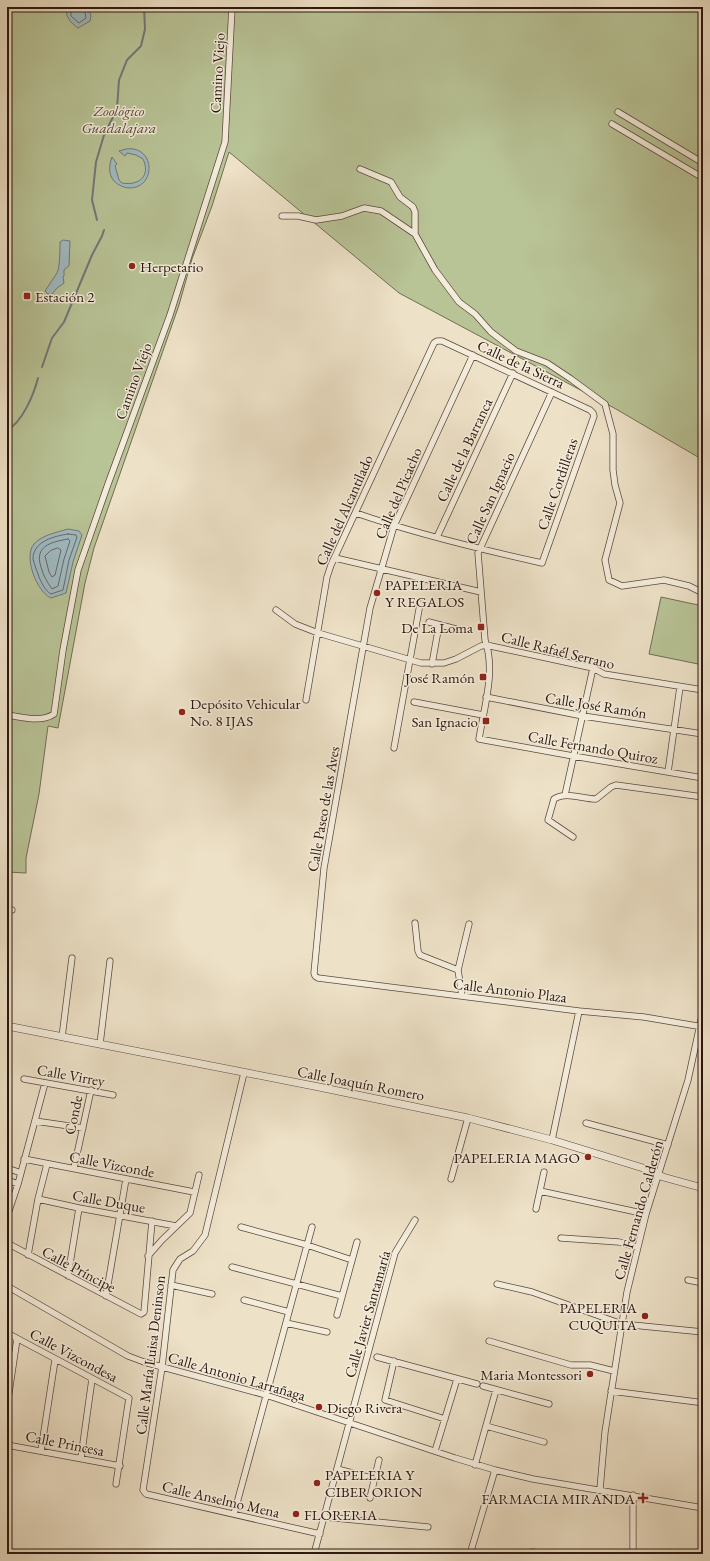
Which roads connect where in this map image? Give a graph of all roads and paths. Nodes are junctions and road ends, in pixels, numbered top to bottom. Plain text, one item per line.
1 (232, 7) edge
2 (618, 112) dead end
3 (612, 124) dead end
4 (703, 163) edge
5 (360, 169) dead end
6 (703, 178) edge
7 (282, 216) dead end
8 (415, 234) junction
9 (437, 341) joint
10 (474, 355) junction
11 (513, 373) junction
12 (552, 392) junction
13 (593, 413) joint
14 (356, 513) junction
15 (394, 526) junction
16 (437, 537) junction
17 (479, 549) junction
18 (335, 558) junction
19 (381, 569) junction
20 (481, 592) junction
21 (703, 593) edge
22 (420, 604) dead end
23 (276, 610) dead end
24 (429, 622) dead end
25 (439, 625) junction
26 (456, 629) dead end
27 (318, 633) junction
28 (486, 645) junction
29 (363, 647) junction
30 (410, 661) junction
31 (432, 664) junction
32 (593, 668) junction
33 (680, 687) junction
34 (703, 690) edge
35 (486, 697) junction
36 (306, 700) dead end
37 (414, 702) dead end
38 (7, 714) edge
39 (482, 715) junction
40 (583, 716) junction
41 (674, 729) junction
42 (703, 734) edge
43 (479, 739) joint
44 (394, 748) dead end
45 (573, 756) junction
46 (668, 772) junction
47 (703, 778) edge
48 (565, 795) junction
49 (703, 797) edge
50 (573, 837) dead end
51 (415, 923) dead end
52 (469, 924) dead end
53 (72, 958) dead end
54 (110, 961) dead end
55 (458, 970) junction
56 (315, 976) joint
57 (462, 996) junction
58 (578, 1011) junction
59 (703, 1011) edge
60 (7, 1026) edge
61 (701, 1027) edge
62 (62, 1037) junction
63 (100, 1044) junction
64 (244, 1073) junction
65 (24, 1079) dead end
66 (45, 1083) junction
67 (90, 1090) junction
68 (113, 1095) dead end
69 (468, 1118) junction
70 (35, 1121) junction
71 (586, 1123) dead end
72 (83, 1128) junction
73 (552, 1140) junction
74 (668, 1145) junction
75 (24, 1159) junction
76 (47, 1164) junction
77 (7, 1168) edge
78 (74, 1168) junction
79 (544, 1172) dead end
80 (21, 1173) junction
81 (199, 1175) dead end
82 (658, 1175) junction
83 (126, 1179) junction
84 (7, 1180) edge
85 (451, 1180) dead end
86 (18, 1184) junction
87 (703, 1188) edge
88 (540, 1191) junction
89 (194, 1192) junction
90 (38, 1199) junction
91 (79, 1208) junction
92 (536, 1209) dead end
93 (646, 1214) junction
94 (119, 1216) junction
95 (7, 1217) edge
96 (415, 1220) dead end
97 (152, 1221) junction
98 (176, 1226) junction
99 (242, 1227) dead end
100 (312, 1227) dead end
101 (561, 1238) dead end
102 (357, 1242) dead end
103 (7, 1243) edge
104 (307, 1245) junction
105 (637, 1247) junction
106 (28, 1254) junction
107 (148, 1256) junction
108 (352, 1260) junction
109 (232, 1268) dead end
110 (68, 1276) junction
111 (688, 1280) dead end
112 (703, 1282) edge
113 (297, 1284) junction
114 (497, 1284) dead end
115 (171, 1285) junction
116 (7, 1286) edge
117 (212, 1294) dead end
118 (106, 1296) junction
119 (342, 1296) junction
120 (244, 1300) dead end
121 (289, 1312) junction
122 (337, 1315) dead end
123 (286, 1323) junction
124 (622, 1324) junction
125 (327, 1332) dead end
126 (703, 1332) edge
127 (7, 1333) edge
128 (17, 1339) junction
129 (489, 1341) dead end
130 (377, 1357) dead end
131 (55, 1360) junction
132 (394, 1361) junction
133 (162, 1367) junction
134 (614, 1371) junction
135 (92, 1379) junction
136 (457, 1379) junction
137 (496, 1390) junction
138 (611, 1391) junction
139 (266, 1395) junction
140 (7, 1404) edge
141 (549, 1404) dead end
142 (703, 1407) edge
143 (445, 1419) junction
144 (349, 1423) junction
145 (486, 1426) junction
146 (544, 1442) dead end
147 (7, 1445) edge
148 (41, 1451) junction
149 (435, 1452) junction
150 (80, 1458) junction
151 (379, 1460) dead end
152 (475, 1465) junction
153 (120, 1466) junction
154 (337, 1469) junction
155 (495, 1470) junction
156 (375, 1478) junction
157 (116, 1484) dead end
158 (600, 1489) junction
159 (143, 1490) joint
160 (633, 1495) junction
161 (370, 1498) dead end
162 (703, 1508) edge
163 (234, 1514) junction
164 (324, 1517) junction
165 (428, 1527) dead end
166 (320, 1534) junction
167 (532, 1552) dead end
168 (314, 1554) edge
169 (470, 1554) edge
170 (544, 1554) edge
171 (633, 1554) edge

1 - 38 street, Camino Viejo
2 - 4 street
3 - 6 street
5 - 8 street
7 - 8 street
8 - 21 street
9 - 10 street, Calle de la Sierra
9 - 14 street, Calle del Alcantilado
10 - 11 street, Calle de la Sierra
10 - 15 street, Calle del Picacho
11 - 12 street, Calle de la Sierra
11 - 16 street, Calle de la Barranca
12 - 13 street, Calle de la Sierra
12 - 17 street, Calle San Ignacio
13 - 17 street, Calle Cordilleras
14 - 15 street
14 - 18 street, Calle del Alcantilado
15 - 16 street
15 - 19 street, Calle del Picacho
16 - 17 street
17 - 20 street, Calle San Ignacio
18 - 19 street
18 - 27 street, Calle del Alcantilado
19 - 20 street
19 - 29 street, Calle del Picacho
20 - 28 street, Calle San Ignacio
22 - 30 street
23 - 27 street, Calle Rafaél Serrano
24 - 25 street
25 - 26 street
25 - 31 street
27 - 29 street, Calle Rafaél Serrano
27 - 36 street, Calle del Alcantilado
28 - 31 street, Calle Rafaél Serrano
28 - 32 street, Calle Rafaél Serrano
28 - 35 street, Calle San Ignacio
29 - 30 street, Calle Rafaél Serrano
29 - 56 street, Calle Paseo de las Aves
30 - 31 street, Calle Rafaél Serrano
30 - 44 street
32 - 33 street, Calle Rafaél Serrano
32 - 40 street
33 - 34 street, Calle Rafaél Serrano
33 - 41 street
35 - 39 street, Calle San Ignacio
35 - 40 street, Calle José Ramón
37 - 39 street
39 - 43 street, Calle San Ignacio
40 - 41 street, Calle José Ramón
40 - 45 street
41 - 42 street, Calle José Ramón
41 - 46 street
43 - 45 street, Calle Fernando Quiroz
45 - 46 street, Calle Fernando Quiroz
45 - 48 street
46 - 47 street, Calle Fernando Quiroz
48 - 49 street
48 - 50 street
51 - 55 street
52 - 55 street
53 - 62 street
54 - 63 street
55 - 57 street
56 - 57 street, Calle Antonio Plaza
57 - 58 street, Calle Antonio Plaza
58 - 61 street, Calle Antonio Plaza
58 - 73 street
59 - 61 street, Calle Fernando Calderón
60 - 62 street, Calle Joaquín Romero
61 - 74 street, Calle Fernando Calderón
62 - 63 street, Calle Joaquín Romero
63 - 64 street, Calle Joaquín Romero
64 - 69 street, Calle Joaquín Romero
64 - 115 street, Calle María Luisa Deninson
65 - 66 street, Calle Virrey
66 - 67 street, Calle Virrey
66 - 70 street
67 - 68 street, Calle Virrey
67 - 72 street, Conde
69 - 73 street, Calle Joaquín Romero
69 - 85 street
70 - 72 street
70 - 75 street
71 - 74 street
72 - 78 street, Conde
73 - 82 street, Calle Joaquín Romero
74 - 82 street, Calle Fernando Calderón
75 - 76 street, Calle Vizconde
75 - 80 street
76 - 78 street, Calle Vizconde
76 - 90 street
77 - 80 street
78 - 83 street, Calle Vizconde
79 - 88 street
80 - 86 street
81 - 89 street
82 - 87 street, Calle Joaquín Romero
82 - 93 street, Calle Fernando Calderón
83 - 89 street, Calle Vizconde
83 - 94 street
84 - 86 street
86 - 95 street
88 - 92 street
88 - 93 street
89 - 98 street
90 - 91 street, Calle Duque
90 - 106 street
91 - 94 street, Calle Duque
91 - 110 street
93 - 105 street, Calle Fernando Calderón
94 - 97 street, Calle Duque
94 - 118 street
96 - 144 street, Calle Javier Santamaría
97 - 98 street, Calle Duque
97 - 107 street
98 - 107 street
99 - 104 street
100 - 104 street
101 - 105 street
102 - 108 street
103 - 106 street, Calle Príncipe
104 - 108 street
104 - 113 street
105 - 124 street, Calle Fernando Calderón
106 - 110 street, Calle Príncipe
107 - 118 street, Calle Príncipe
108 - 119 street
109 - 113 street
110 - 118 street, Calle Príncipe
111 - 112 street
113 - 119 street
113 - 121 street
114 - 124 street
115 - 117 street
115 - 133 street, Calle María Luisa Deninson
116 - 133 street, Calle Antonio Larrañaga
119 - 122 street
120 - 121 street
121 - 123 street
123 - 125 street
123 - 139 street
124 - 126 street
124 - 134 street, Calle Fernando Calderón
127 - 128 street, Calle Vizcondesa
128 - 131 street, Calle Vizcondesa
128 - 140 street
129 - 134 street
130 - 132 street
131 - 135 street, Calle Vizcondesa
131 - 148 street
132 - 136 street
132 - 143 street
133 - 139 street, Calle Antonio Larrañaga
133 - 159 street, Calle María Luisa Deninson
134 - 138 street, Calle Fernando Calderón
135 - 150 street
135 - 153 street, Calle Vizcondesa
136 - 137 street
136 - 143 street
137 - 141 street
137 - 145 street
138 - 142 street
138 - 158 street, Calle Fernando Calderón
139 - 144 street, Calle Antonio Larrañaga
139 - 163 street
143 - 149 street
144 - 149 street, Calle Antonio Larrañaga
144 - 154 street, Calle Javier Santamaría
145 - 146 street
145 - 152 street
147 - 148 street, Calle Princesa
148 - 150 street, Calle Princesa
149 - 152 street, Calle Antonio Larrañaga
150 - 153 street, Calle Princesa
151 - 156 street
152 - 155 street, Calle Antonio Larrañaga
153 - 157 street
154 - 156 street
154 - 164 street, Calle Javier Santamaría
155 - 158 street, Calle Antonio Larrañaga
155 - 169 street
156 - 161 street
158 - 160 street, Calle Antonio Larrañaga
159 - 163 street, Calle Anselmo Mena
160 - 162 street, Calle Antonio Larrañaga
160 - 171 street
163 - 166 street, Calle Anselmo Mena
164 - 165 street
164 - 166 street, Calle Javier Santamaría
166 - 168 street, Calle Javier Santamaría
167 - 170 street

